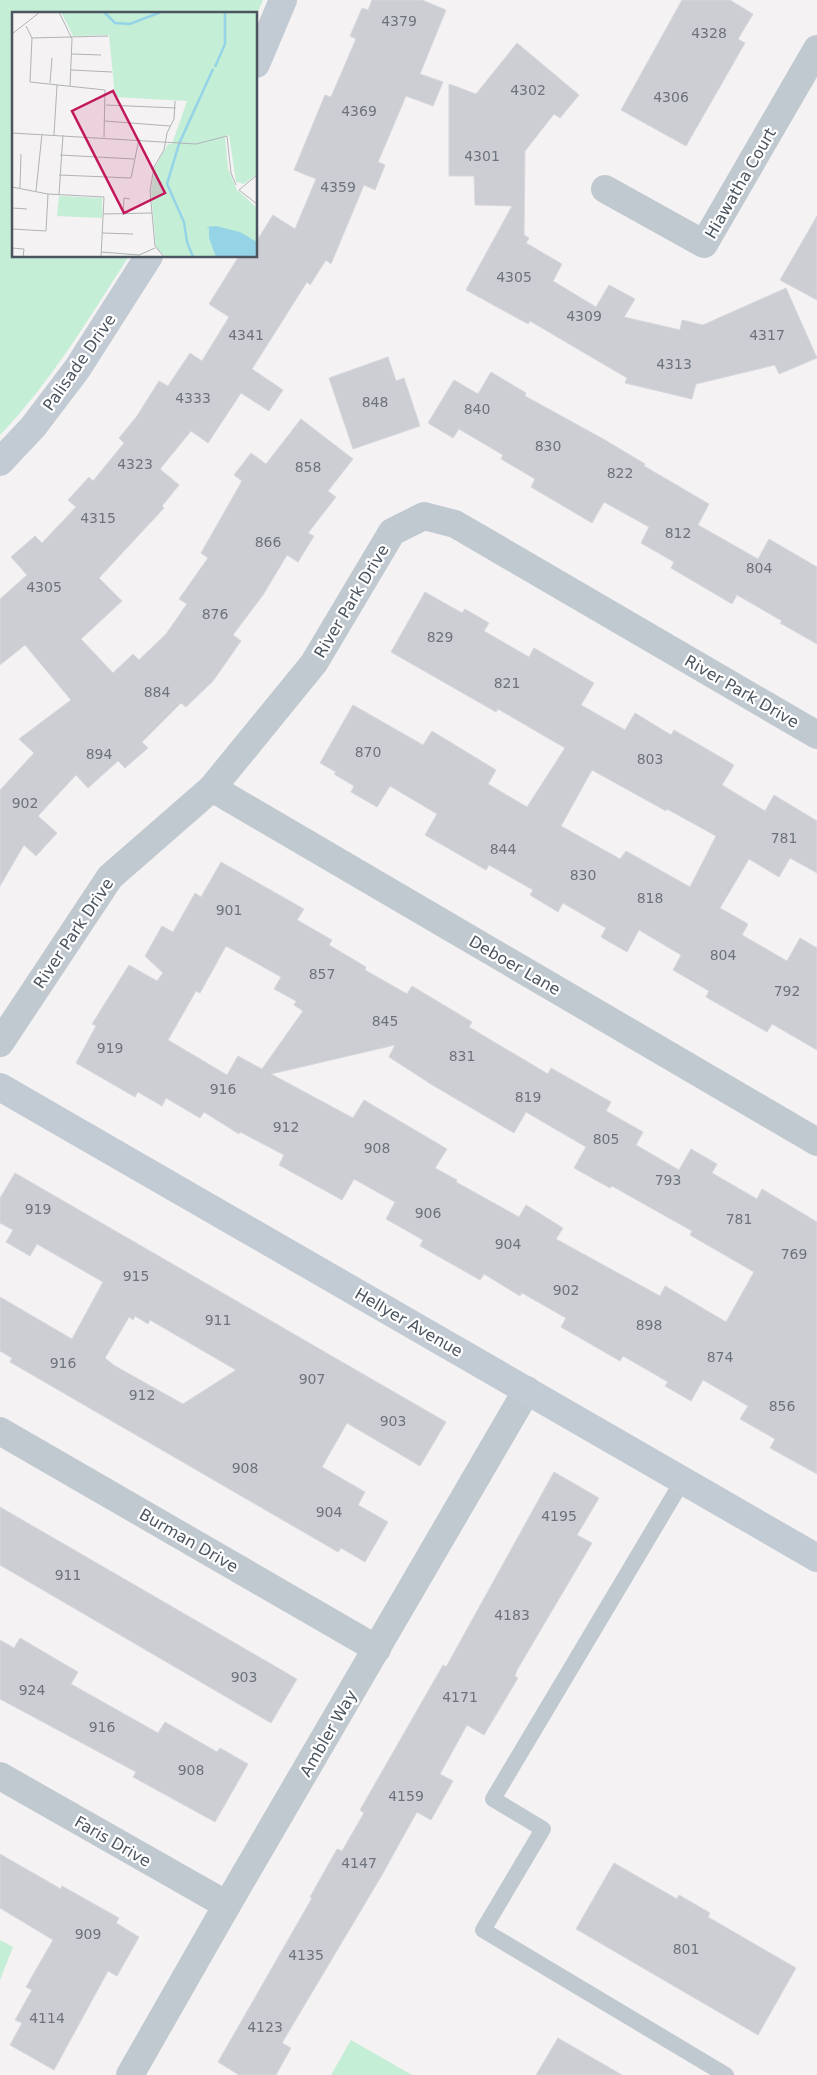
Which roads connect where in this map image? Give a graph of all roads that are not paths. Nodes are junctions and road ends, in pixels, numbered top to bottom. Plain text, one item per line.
1 (283, 0) edge
2 (817, 49) edge
3 (258, 59) edge
4 (605, 189) dead end
5 (148, 258) edge
6 (0, 462) edge
7 (817, 735) edge
8 (212, 788) junction
9 (0, 1042) edge
10 (0, 1087) edge
11 (817, 1142) edge
12 (527, 1390) junction
13 (0, 1431) edge
14 (683, 1480) junction
15 (817, 1558) edge
16 (377, 1649) junction
17 (0, 1776) edge
18 (227, 1906) junction
19 (130, 2075) edge
20 (726, 2075) edge

1 - 3 street
2 - 4 street, Hiawatha Court
5 - 6 street, Palisade Drive
7 - 8 street, River Park Drive
8 - 9 street, River Park Drive
8 - 11 street, Deboer Lane
10 - 12 street, Hellyer Avenue
12 - 14 street, Hellyer Avenue
12 - 16 street, Ambler Way
13 - 16 street, Burman Drive
14 - 15 street, Hellyer Avenue
14 - 20 lane
16 - 18 street, Ambler Way
17 - 18 street, Faris Drive
18 - 19 street, Ambler Way

